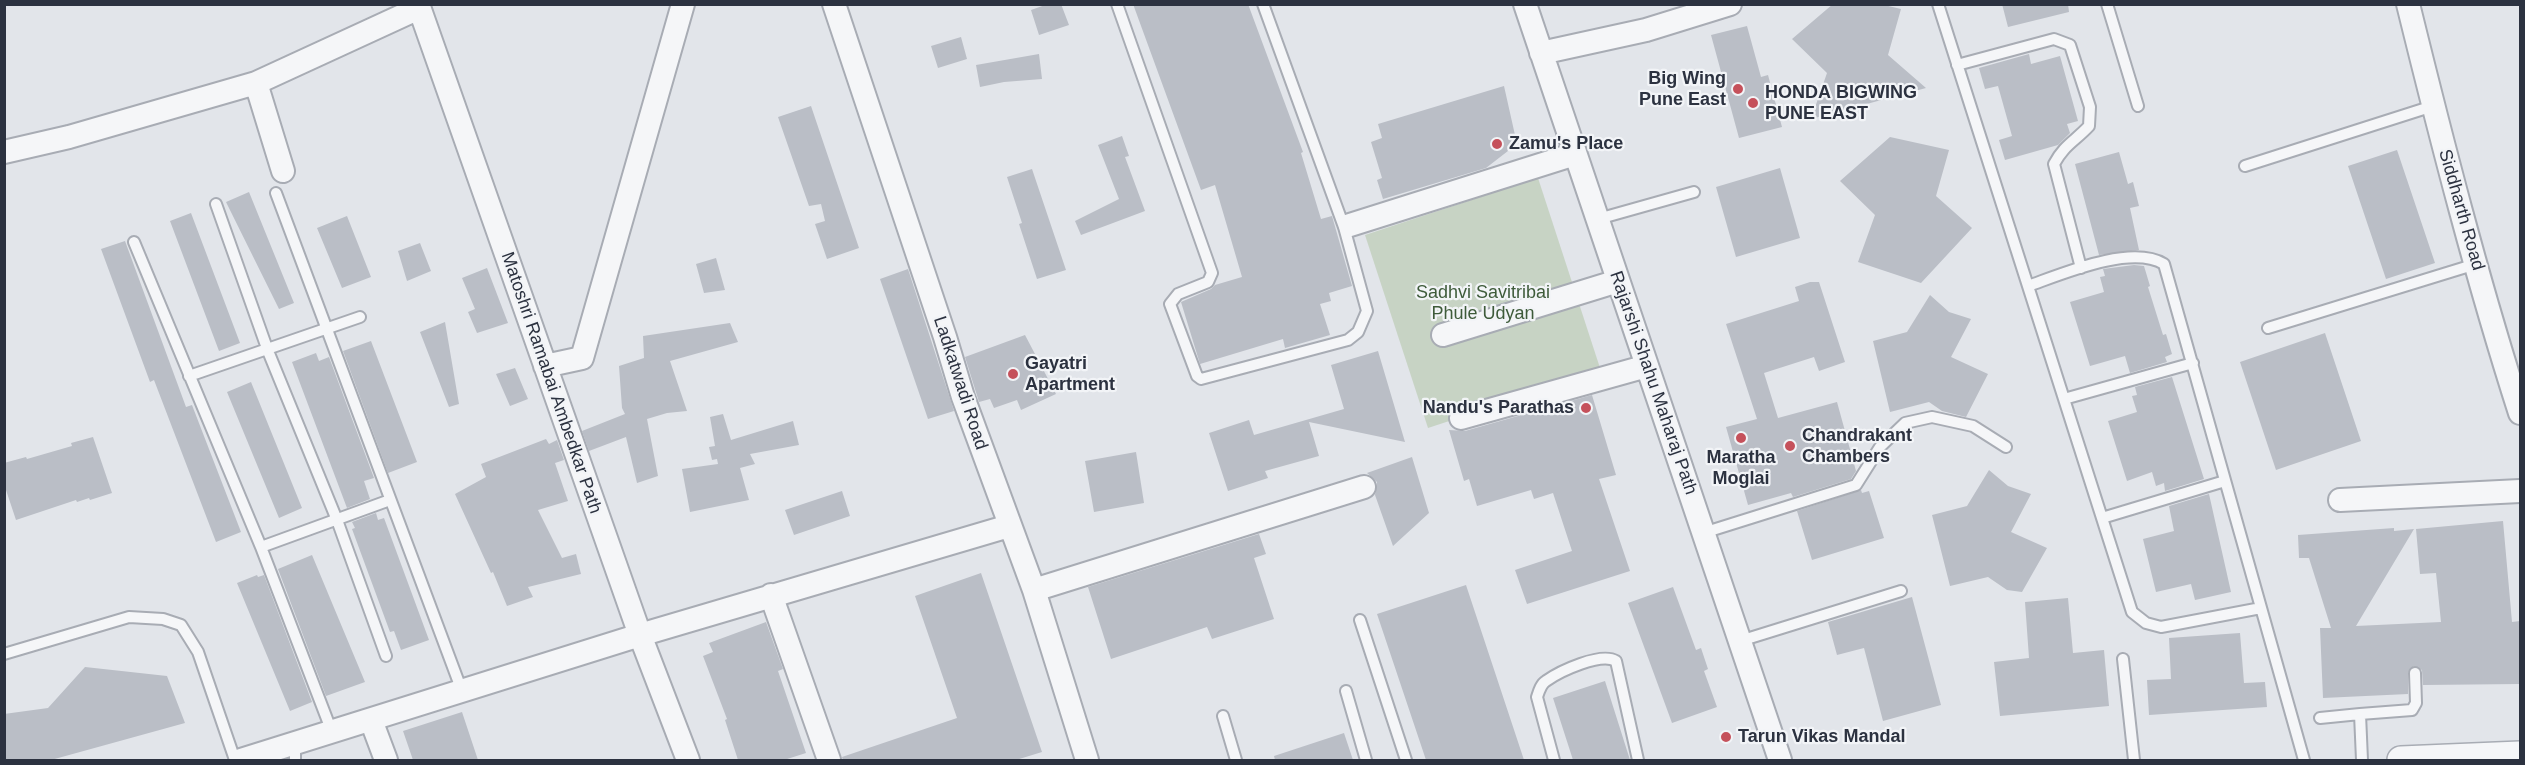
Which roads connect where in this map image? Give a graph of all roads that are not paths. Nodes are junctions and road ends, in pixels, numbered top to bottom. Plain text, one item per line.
1 (683, 4) edge
2 (834, 4) edge
3 (1117, 4) edge
4 (1263, 4) edge
5 (1525, 4) edge
6 (1730, 4) edge
7 (1938, 4) edge
8 (2108, 4) edge
9 (2408, 4) edge
10 (418, 6) edge
11 (1541, 53) junction
12 (1957, 65) junction
13 (256, 83) junction
14 (2139, 106) dead end
15 (2433, 106) junction
16 (4, 152) edge
17 (1575, 154) junction
18 (2244, 166) dead end
19 (283, 171) dead end
20 (1694, 192) dead end
21 (276, 193) dead end
22 (216, 204) dead end
23 (1598, 219) junction
24 (1347, 226) junction
25 (134, 242) dead end
26 (2476, 264) junction
27 (2081, 268) junction
28 (1618, 281) junction
29 (2028, 286) junction
30 (360, 317) dead end
31 (2268, 328) dead end
32 (326, 329) junction
33 (1443, 335) dead end
34 (268, 351) junction
35 (2193, 363) junction
36 (545, 366) junction
37 (1647, 366) junction
38 (189, 376) junction
39 (2064, 399) junction
40 (2520, 413) edge
41 (1461, 418) dead end
42 (2006, 447) dead end
43 (2225, 481) junction
44 (1364, 487) dead end
45 (2520, 491) edge
46 (390, 500) junction
47 (2340, 500) dead end
48 (2102, 518) junction
49 (338, 520) junction
50 (1009, 526) junction
51 (1703, 533) junction
52 (261, 547) junction
53 (1034, 590) junction
54 (1901, 591) dead end
55 (771, 595) junction
56 (2261, 608) junction
57 (1360, 620) dead end
58 (640, 634) junction
59 (1740, 641) junction
60 (4, 654) edge
61 (386, 656) dead end
62 (2124, 659) dead end
63 (2415, 673) dead end
64 (462, 691) junction
65 (1346, 691) dead end
66 (2360, 714) junction
67 (1223, 716) dead end
68 (2320, 717) dead end
69 (371, 720) junction
70 (332, 732) junction
71 (295, 752) edge
72 (2520, 755) edge
73 (235, 760) edge
74 (241, 760) edge
75 (386, 760) edge
76 (688, 760) edge
77 (829, 760) edge
78 (1087, 760) edge
79 (1236, 760) edge
80 (1366, 760) edge
81 (1406, 760) edge
82 (1554, 760) edge
83 (1638, 760) edge
84 (1780, 760) edge
85 (2134, 760) edge
86 (2304, 760) edge
87 (2362, 760) edge
88 (2401, 760) edge

1 - 36 street
2 - 50 street, Ladkatwadi Road
3 - 24 lane
4 - 24 lane
5 - 11 street, Rajarshi Shahu Maharaj Path
6 - 11 street
7 - 12 lane
8 - 14 lane
9 - 15 street, Siddharth Road
10 - 13 street
10 - 36 street, Matoshri Ramabai Ambedkar Path
11 - 17 street, Rajarshi Shahu Maharaj Path
12 - 27 lane
12 - 29 lane
13 - 16 street
13 - 19 street
15 - 18 lane
15 - 26 street, Siddharth Road
17 - 23 street, Rajarshi Shahu Maharaj Path
17 - 24 street
20 - 23 lane
21 - 32 lane
22 - 34 lane
23 - 28 street, Rajarshi Shahu Maharaj Path
25 - 38 lane
26 - 31 lane
26 - 40 street, Siddharth Road
27 - 29 lane
27 - 35 lane
28 - 33 street
28 - 37 street, Rajarshi Shahu Maharaj Path
29 - 39 lane
30 - 32 lane
32 - 34 lane
32 - 46 lane
34 - 38 lane
34 - 49 lane
35 - 39 lane
35 - 43 lane
36 - 58 street, Matoshri Ramabai Ambedkar Path
37 - 41 street
37 - 51 street, Rajarshi Shahu Maharaj Path
38 - 52 lane
39 - 48 lane
42 - 51 lane
43 - 48 lane
43 - 56 lane
44 - 53 street
45 - 47 street
46 - 49 lane
46 - 64 lane
48 - 56 lane
49 - 52 lane
49 - 61 lane
50 - 53 street, Ladkatwadi Road
50 - 55 street
51 - 59 street, Rajarshi Shahu Maharaj Path
52 - 70 lane
53 - 78 street, Ladkatwadi Road
54 - 59 lane
55 - 58 street
55 - 77 street
56 - 86 lane
57 - 81 lane
58 - 64 street
58 - 76 street, Matoshri Ramabai Ambedkar Path
59 - 84 street, Rajarshi Shahu Maharaj Path
60 - 73 lane
62 - 85 lane
63 - 66 lane
64 - 69 street
65 - 80 lane
66 - 68 lane
66 - 87 lane
67 - 79 lane
69 - 70 street
69 - 75 street
70 - 71 street
71 - 74 street
72 - 88 street
82 - 83 lane

